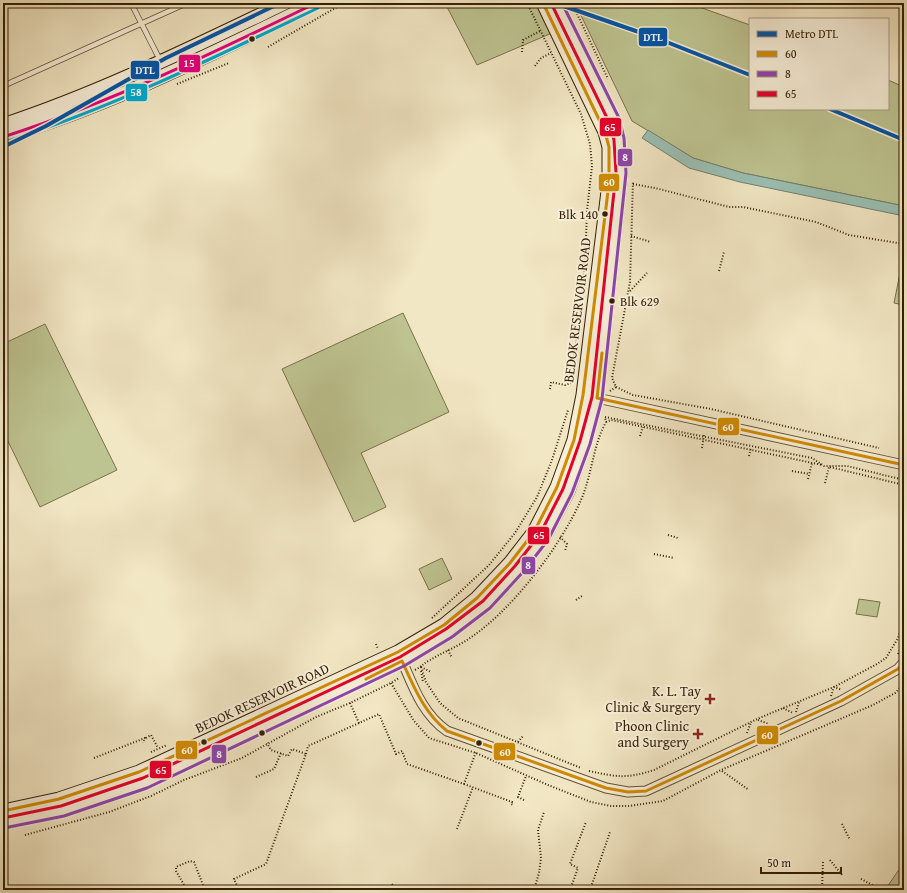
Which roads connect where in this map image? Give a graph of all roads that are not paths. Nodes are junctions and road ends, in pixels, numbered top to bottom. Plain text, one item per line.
1 (131, 3) edge
2 (187, 3) edge
3 (285, 3) edge
4 (316, 3) edge
5 (542, 3) edge
6 (556, 3) edge
7 (141, 25) junction
8 (161, 62) junction
9 (3, 86) edge
10 (3, 125) edge
11 (3, 137) edge
12 (583, 395) junction
13 (597, 398) junction
14 (904, 465) edge
15 (400, 657) junction
16 (904, 662) edge
17 (142, 778) junction
18 (3, 812) edge
19 (3, 823) edge

1 - 7 lane
2 - 7 lane
3 - 8 main road
4 - 11 main road
5 - 12 main road, BEDOK RESERVOIR ROAD
6 - 13 main road, BEDOK RESERVOIR ROAD
7 - 8 lane
7 - 9 lane
8 - 10 main road
12 - 13 street, BEDOK RESERVOIR ROAD
12 - 15 main road, BEDOK RESERVOIR ROAD
13 - 14 street, BEDOK RESERVOIR ROAD
13 - 15 main road, BEDOK RESERVOIR ROAD
15 - 16 street
15 - 17 main road, BEDOK RESERVOIR ROAD
17 - 18 main road, BEDOK RESERVOIR ROAD
17 - 19 main road, BEDOK RESERVOIR ROAD

